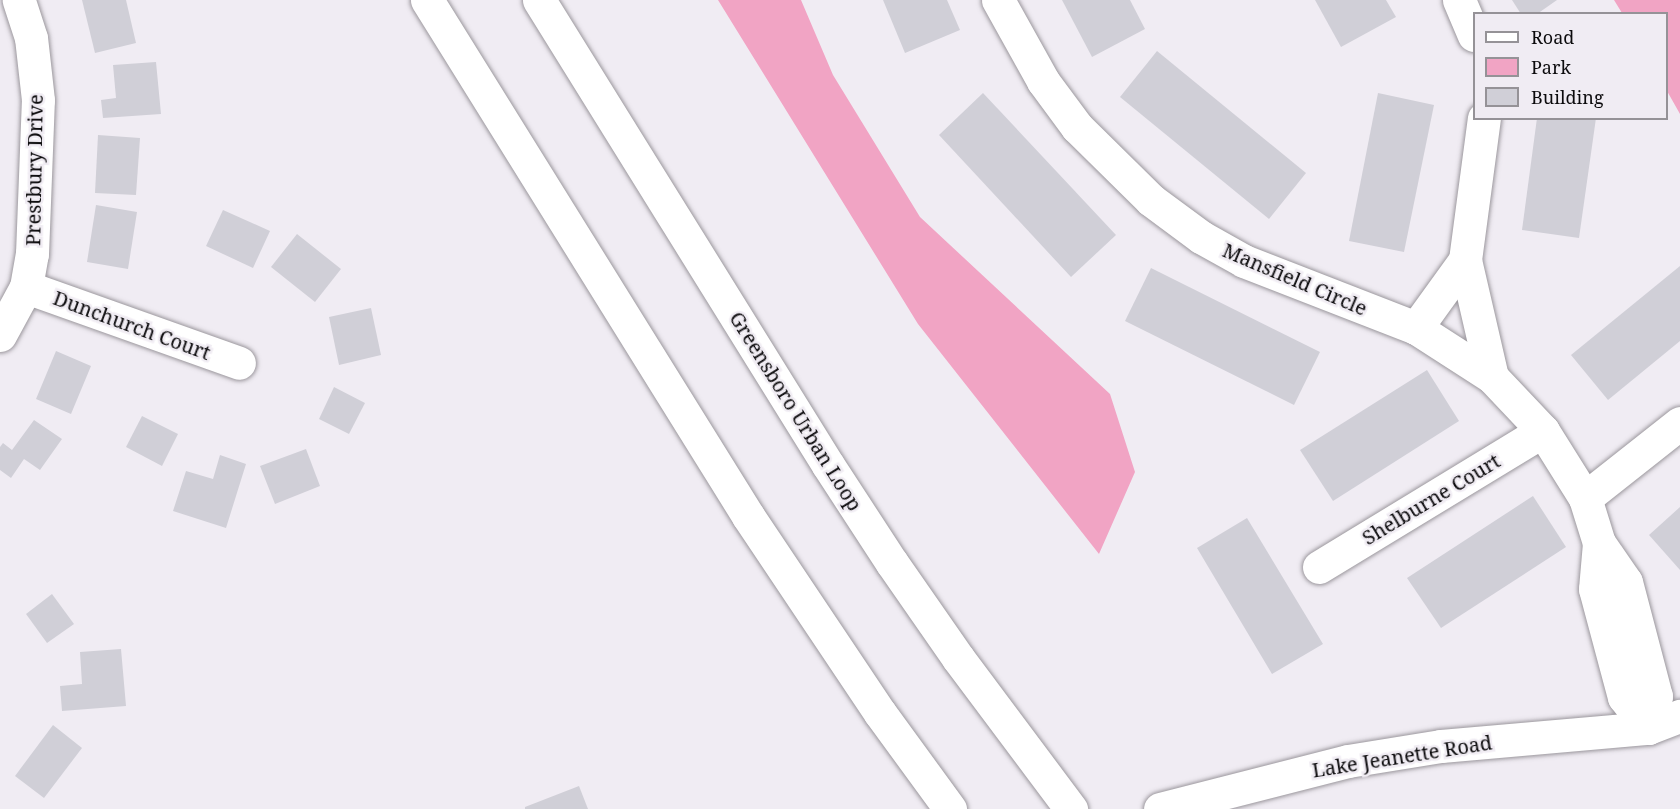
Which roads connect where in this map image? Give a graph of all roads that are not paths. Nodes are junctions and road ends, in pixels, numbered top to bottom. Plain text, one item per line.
1 (19, 0) edge
2 (427, 0) edge
3 (539, 0) edge
4 (998, 0) edge
5 (1459, 0) edge
6 (1473, 33) edge
7 (1484, 120) edge
8 (1465, 260) junction
9 (26, 287) junction
10 (1416, 328) junction
11 (0, 335) edge
12 (239, 363) dead end
13 (1492, 377) junction
14 (1680, 423) edge
15 (1543, 432) junction
16 (1585, 498) junction
17 (1319, 567) dead end
18 (1680, 716) edge
19 (1648, 728) junction
20 (1680, 735) edge
21 (1170, 806) edge
22 (950, 809) edge
23 (1071, 809) edge

1 - 9 main road, Prestbury Drive
2 - 22 main road
3 - 23 main road, Greensboro Urban Loop
4 - 10 main road, Mansfield Circle
5 - 6 main road
7 - 8 main road
8 - 10 main road
8 - 13 main road
9 - 11 main road, Prestbury Drive
9 - 12 main road, Dunchurch Court
10 - 13 main road, Mansfield Circle
13 - 15 main road, Mansfield Circle
14 - 16 main road
15 - 16 main road, Mansfield Circle
15 - 17 main road, Shelburne Court
16 - 19 main road, Mansfield Circle
18 - 19 main road, Lake Jeanette Road
19 - 20 main road, Lake Jeanette Road
19 - 21 main road, Lake Jeanette Road

